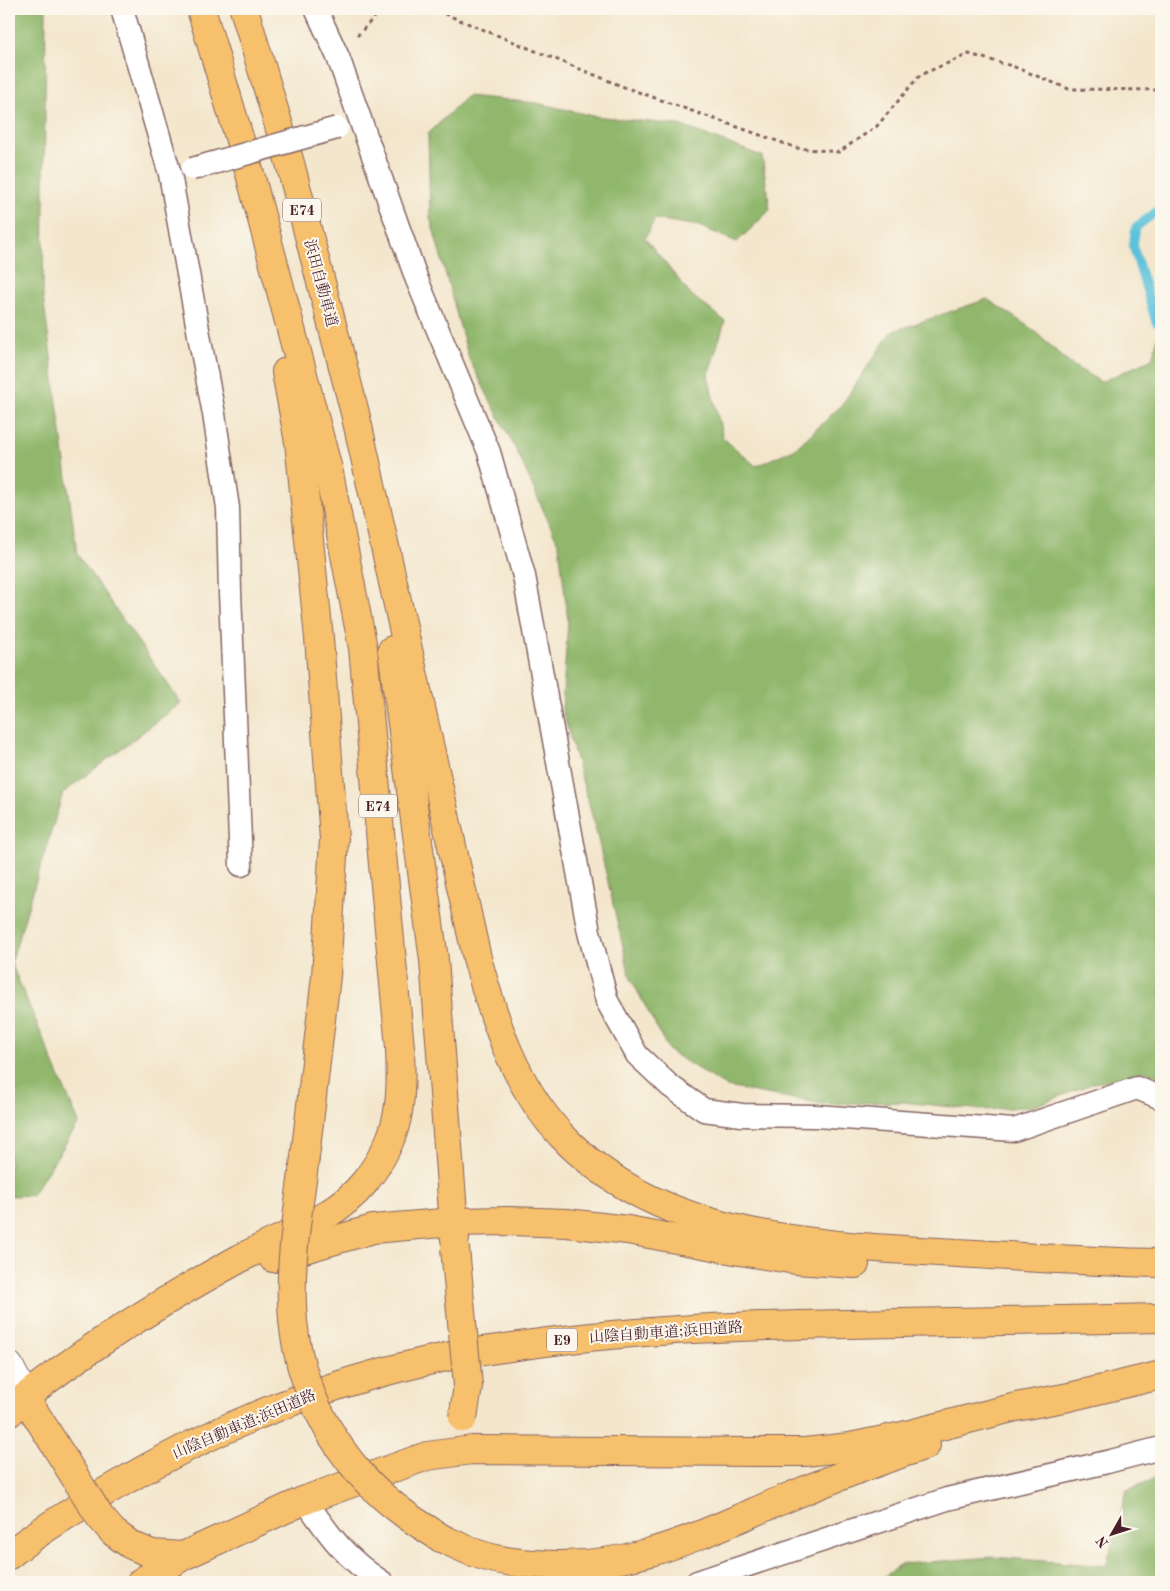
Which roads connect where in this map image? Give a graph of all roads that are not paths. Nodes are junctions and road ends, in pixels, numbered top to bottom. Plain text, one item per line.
1 (122, 9) edge
2 (201, 9) edge
3 (244, 9) edge
4 (316, 9) edge
5 (361, 122) junction
6 (170, 174) junction
7 (250, 174) junction
8 (355, 413) junction
9 (241, 865) dead end
10 (1161, 1098) edge
11 (454, 1235) junction
12 (1105, 1262) junction
13 (1161, 1263) edge
14 (141, 1316) junction
15 (1161, 1318) edge
16 (9, 1366) edge
17 (1161, 1376) edge
18 (1069, 1397) junction
19 (17, 1405) edge
20 (1161, 1448) edge
21 (427, 1456) junction
22 (304, 1500) junction
23 (9, 1555) edge
24 (183, 1556) junction
25 (141, 1582) edge
26 (382, 1582) edge
27 (697, 1582) edge

1 - 6 street
2 - 7 highway, E74
3 - 8 highway, 浜田自動車道 / E74
4 - 5 street
5 - 6 street, bridge
5 - 10 street
6 - 9 street
7 - 14 highway, E74
7 - 18 highway, bridge
8 - 11 highway
8 - 12 highway
11 - 12 highway
11 - 14 highway
11 - 21 highway, bridge
12 - 13 highway
14 - 19 highway
15 - 23 highway, 山陰自動車道;浜田道路 / E9
16 - 19 street
17 - 18 highway
18 - 21 highway
19 - 24 highway, bridge
20 - 27 street
21 - 22 highway
22 - 24 highway
22 - 26 street
24 - 25 highway

